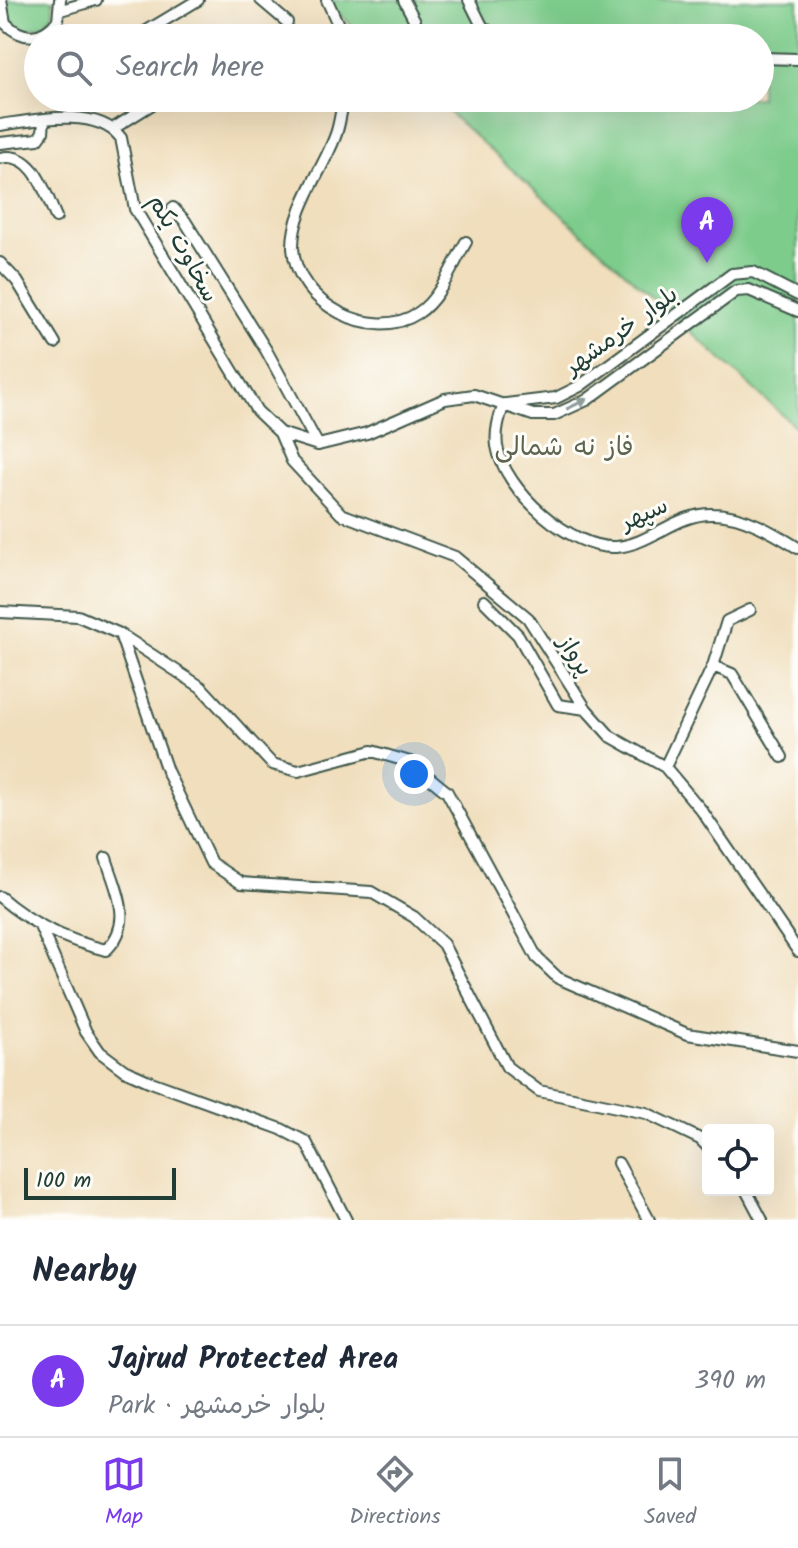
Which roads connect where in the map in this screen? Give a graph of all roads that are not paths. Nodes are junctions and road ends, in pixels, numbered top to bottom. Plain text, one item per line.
1 (1, 0) edge
2 (96, 0) edge
3 (198, 0) edge
4 (261, 0) edge
5 (327, 0) edge
6 (404, 0) edge
7 (469, 0) edge
8 (60, 5) edge
9 (415, 21) dead end
10 (287, 22) dead end
11 (53, 24) edge
12 (158, 24) edge
13 (338, 24) edge
14 (481, 24) edge
15 (24, 34) edge
16 (774, 58) edge
17 (798, 59) edge
18 (140, 112) edge
19 (341, 112) edge
20 (44, 120) junction
21 (0, 125) edge
22 (114, 128) junction
23 (0, 143) edge
24 (0, 158) edge
25 (173, 208) dead end
26 (56, 217) dead end
27 (466, 242) dead end
28 (0, 263) edge
29 (798, 295) edge
30 (798, 311) edge
31 (55, 343) dead end
32 (504, 404) junction
33 (280, 433) junction
34 (318, 445) junction
35 (797, 547) edge
36 (484, 601) dead end
37 (750, 610) dead end
38 (0, 612) edge
39 (120, 634) junction
40 (713, 666) junction
41 (586, 709) junction
42 (782, 757) dead end
43 (665, 767) junction
44 (106, 858) dead end
45 (0, 897) edge
46 (39, 924) junction
47 (798, 951) edge
48 (782, 1049) junction
49 (798, 1051) edge
50 (798, 1062) edge
51 (702, 1141) edge
52 (618, 1163) dead end
53 (749, 1196) edge
54 (346, 1220) edge
55 (649, 1220) edge
56 (762, 1220) edge

1 - 15 street
2 - 8 street
3 - 12 street
4 - 10 street
5 - 13 street
6 - 9 street
7 - 14 street
8 - 11 street
16 - 17 street
18 - 22 street
19 - 27 street
20 - 21 street
20 - 22 street
20 - 23 street
22 - 33 street, سخاوت یکم
24 - 26 street
25 - 34 street
28 - 31 street
29 - 32 street, بلوار خرمشهر
32 -> 30 street, بلوار خرمشهر
32 - 34 street, بلوار خرمشهر
32 - 35 street, سپهر
33 - 34 street
33 - 41 street, پرواز
36 - 41 street
37 - 40 street
38 - 39 street
39 - 48 street
39 - 51 street
40 - 42 street
40 - 43 street
41 - 43 street, پرواز
43 - 47 street, پرواز
44 - 46 street
45 - 46 street
46 - 54 street
48 - 49 street
48 - 50 street
52 - 55 street
53 - 56 street

